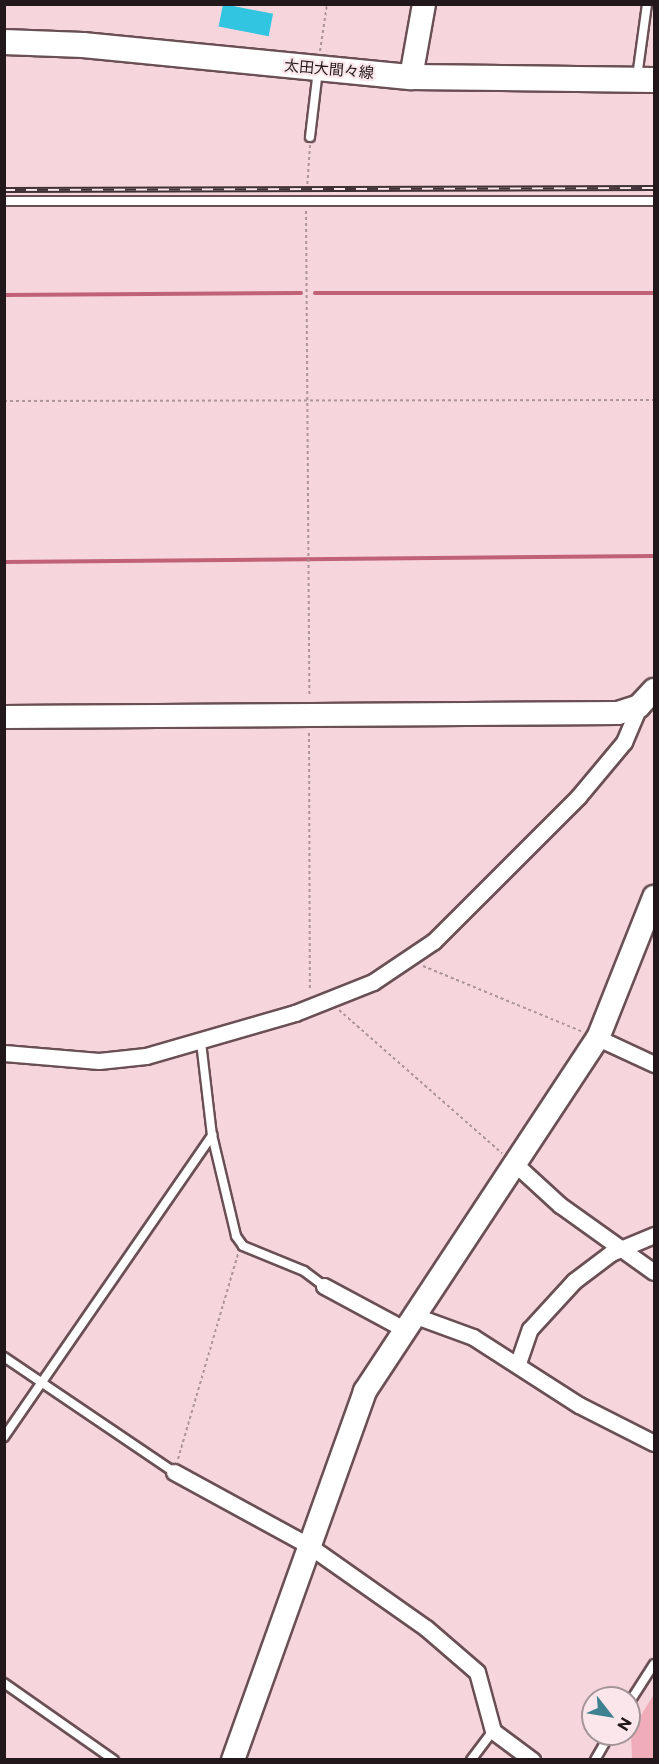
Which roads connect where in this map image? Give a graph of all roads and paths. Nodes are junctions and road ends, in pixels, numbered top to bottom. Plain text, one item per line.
1 (327, 4) edge
2 (424, 4) edge
3 (647, 4) edge
4 (4, 42) edge
5 (318, 69) junction
6 (411, 77) junction
7 (645, 79) edge
8 (310, 137) joint
9 (4, 201) edge
10 (306, 201) junction
11 (654, 201) edge
12 (654, 400) edge
13 (4, 401) edge
14 (308, 401) junction
15 (647, 698) edge
16 (309, 712) junction
17 (4, 717) edge
18 (654, 897) edge
19 (413, 958) junction
20 (330, 1000) junction
21 (313, 1006) junction
22 (598, 1038) junction
23 (201, 1042) junction
24 (4, 1053) edge
25 (654, 1064) edge
26 (212, 1135) junction
27 (513, 1162) junction
28 (654, 1235) edge
29 (241, 1243) junction
30 (622, 1248) junction
31 (654, 1272) edge
32 (324, 1286) joint
33 (409, 1322) junction
34 (4, 1357) edge
35 (518, 1363) junction
36 (42, 1383) junction
37 (4, 1437) edge
38 (654, 1443) edge
39 (174, 1472) junction
40 (308, 1545) junction
41 (654, 1664) edge
42 (4, 1683) edge
43 (640, 1686) edge
44 (493, 1731) junction
45 (603, 1746) edge
46 (114, 1760) edge
47 (233, 1760) edge
48 (471, 1760) edge
49 (532, 1760) edge
50 (595, 1760) edge

1 - 5 path
2 - 6 street
3 - 7 lane
4 - 5 main road, 太田大間々線
5 - 6 main road, 太田大間々線
5 - 8 lane
6 - 7 main road, 太田大間々線
8 - 10 path
9 - 10 lane
10 - 11 lane
10 - 14 path
12 - 14 path
13 - 14 path
14 - 16 path
15 - 16 street
15 - 19 street
16 - 17 street
16 - 21 path
18 - 22 street
19 - 20 street
19 - 22 path
20 - 21 street
20 - 27 path
21 - 23 street
22 - 25 street
22 - 27 street
23 - 24 street
23 - 26 lane
26 - 29 lane
26 - 36 lane
27 - 30 street
27 - 33 street
28 - 30 street
29 - 32 lane
29 - 39 path
30 - 31 street
30 - 35 street
32 - 33 street
33 - 35 street
33 - 40 street
34 - 36 lane
35 - 38 street
36 - 37 lane
36 - 39 lane
39 - 40 street
40 - 44 street
40 - 47 street
41 - 43 lane
42 - 46 lane
44 - 48 lane
44 - 49 street
45 - 50 lane

